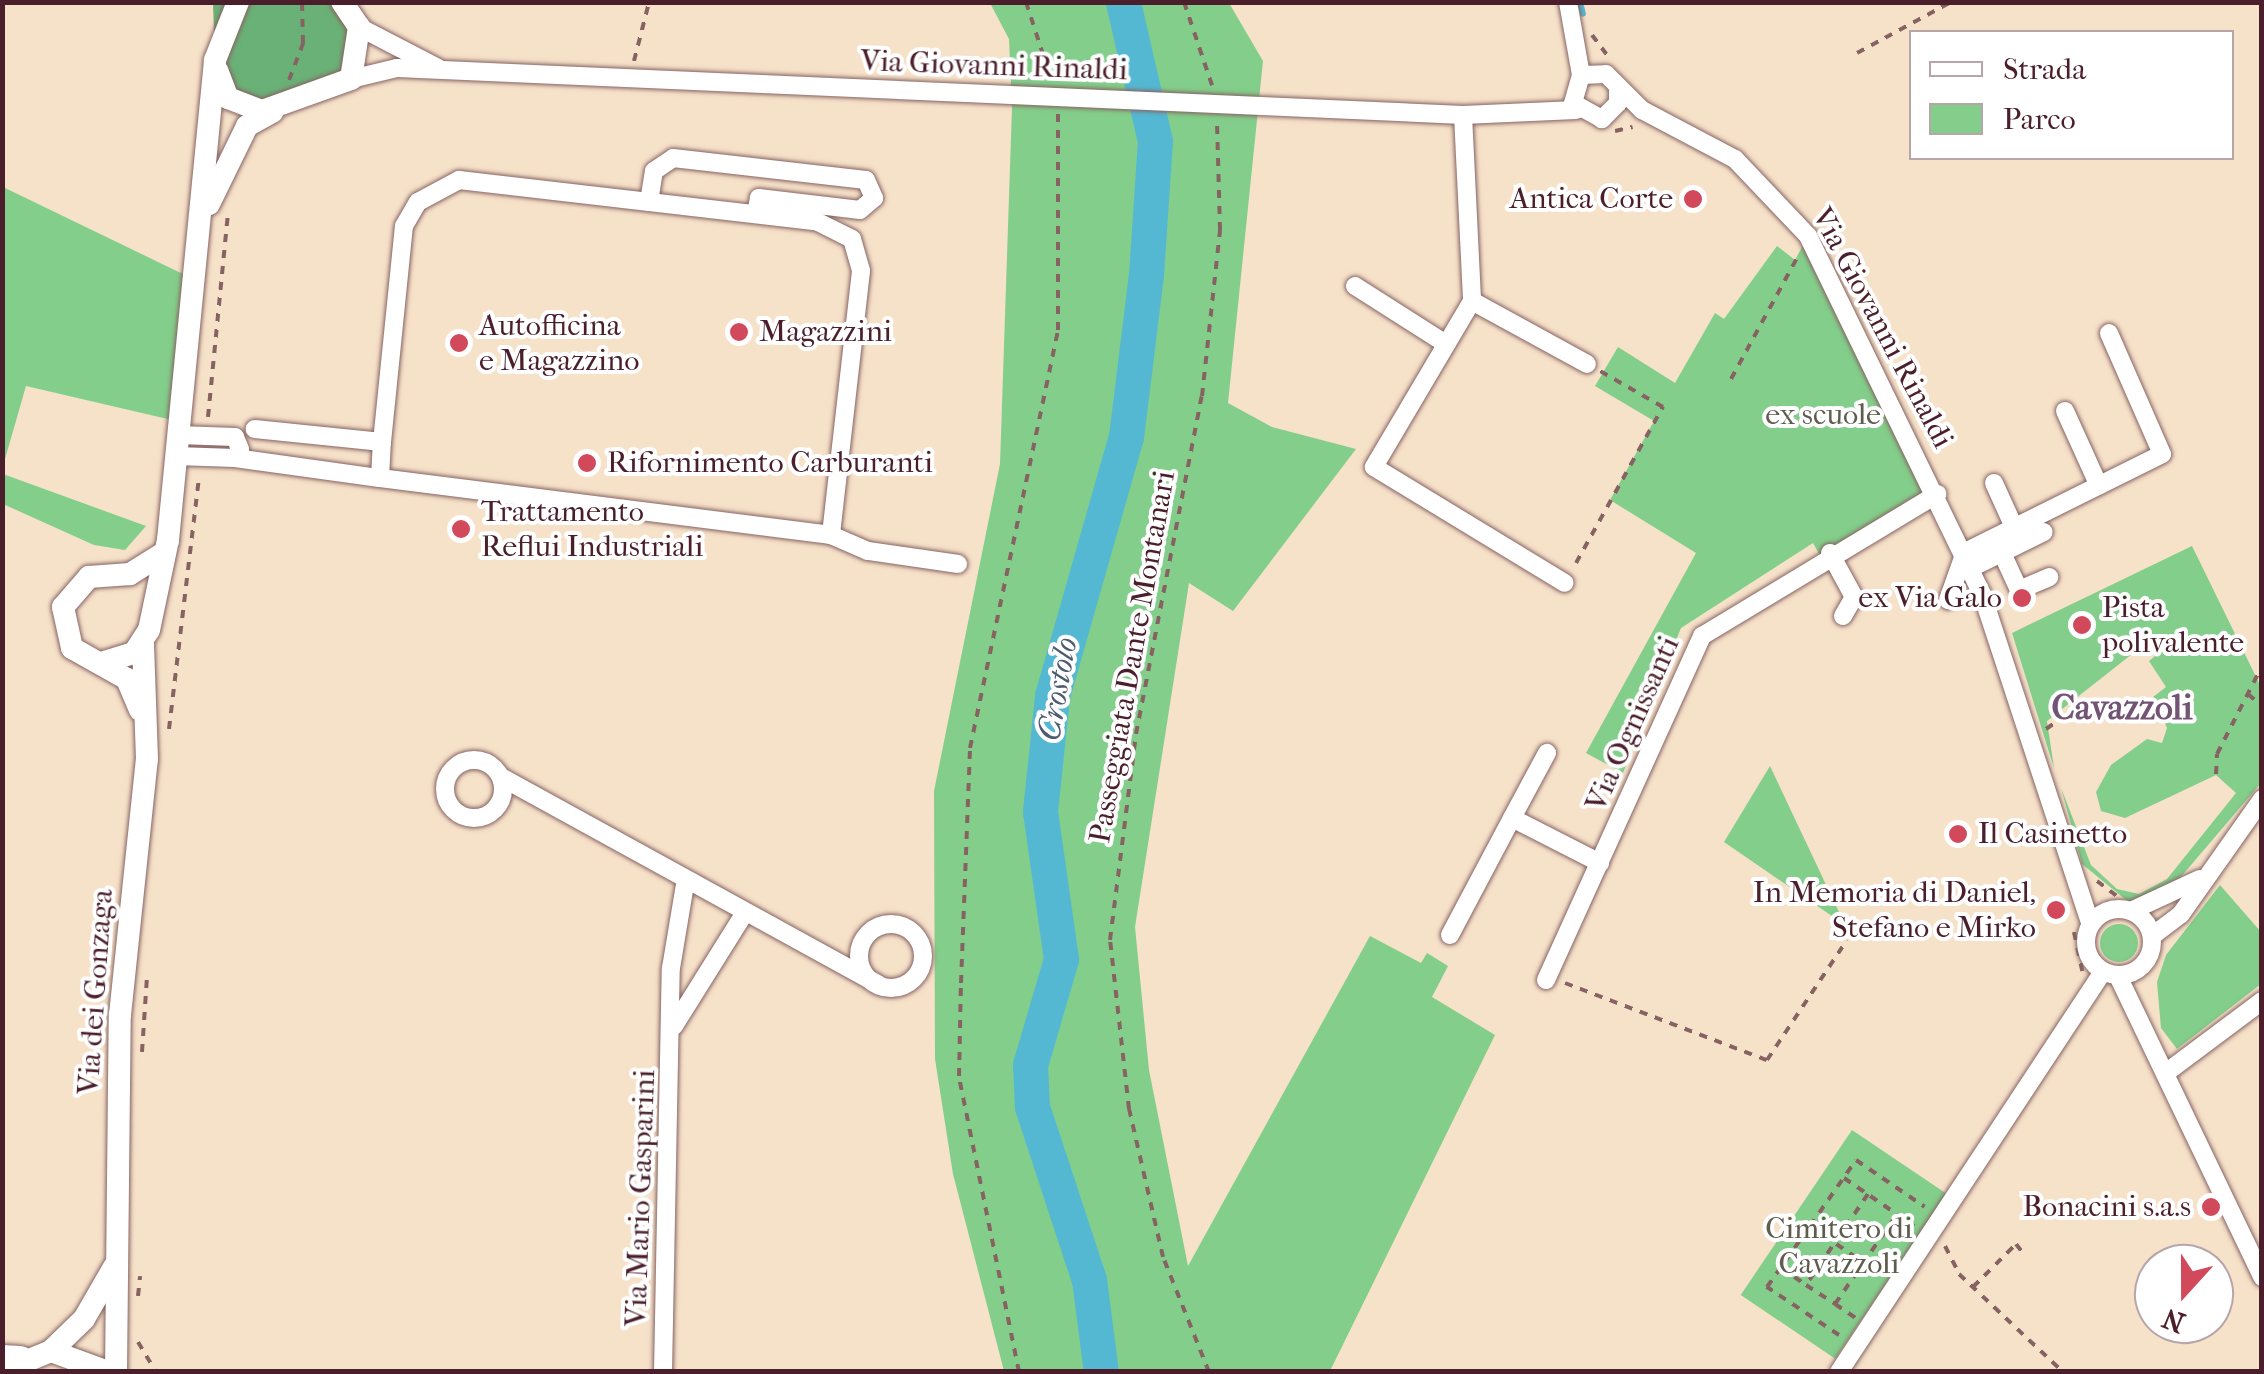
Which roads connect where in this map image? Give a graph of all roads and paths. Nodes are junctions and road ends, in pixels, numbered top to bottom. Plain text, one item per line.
1 (238, 2) edge
2 (302, 2) edge
3 (342, 2) edge
4 (649, 2) edge
5 (1026, 2) edge
6 (1184, 2) edge
7 (1568, 2) edge
8 (1950, 2) edge
9 (359, 28) junction
10 (1584, 52) junction
11 (1858, 52) dead end
12 (215, 60) junction
13 (448, 73) junction
14 (1579, 78) junction
15 (351, 79) junction
16 (629, 80) junction
17 (1612, 80) junction
18 (1056, 96) junction
19 (1215, 101) junction
20 (1537, 107) junction
21 (1576, 110) junction
22 (272, 112) junction
23 (1463, 115) junction
24 (1609, 115) junction
25 (1667, 124) junction
26 (649, 202) junction
27 (230, 204) dead end
28 (756, 214) junction
29 (198, 230) junction
30 (1808, 236) junction
31 (1355, 286) dead end
32 (1472, 301) junction
33 (2109, 333) dead end
34 (1446, 344) junction
35 (1587, 364) joint
36 (1732, 380) dead end
37 (2064, 411) dead end
38 (256, 429) dead end
39 (206, 436) junction
40 (382, 442) junction
41 (177, 445) junction
42 (204, 458) junction
43 (235, 458) junction
44 (380, 478) junction
45 (1994, 483) dead end
46 (2099, 486) junction
47 (1937, 494) junction
48 (2014, 528) junction
49 (2044, 532) dead end
50 (831, 535) junction
51 (2002, 552) junction
52 (163, 553) junction
53 (1830, 553) junction
54 (1968, 560) junction
55 (1576, 563) dead end
56 (958, 564) dead end
57 (112, 574) junction
58 (2048, 577) dead end
59 (1566, 582) dead end
60 (1948, 600) dead end
61 (151, 615) junction
62 (1843, 616) dead end
63 (143, 644) junction
64 (101, 662) junction
65 (2262, 666) edge
66 (2248, 694) junction
67 (2262, 706) edge
68 (2056, 722) dead end
69 (144, 723) junction
70 (2042, 731) dead end
71 (168, 739) dead end
72 (1547, 753) dead end
73 (2216, 774) dead end
74 (501, 777) junction
75 (533, 797) junction
76 (502, 799) junction
77 (2262, 800) edge
78 (1512, 818) junction
79 (1600, 864) junction
80 (2071, 871) junction
81 (2208, 872) junction
82 (685, 884) junction
83 (2109, 910) junction
84 (2131, 911) junction
85 (742, 917) junction
86 (2091, 925) junction
87 (1450, 935) dead end
88 (2152, 936) junction
89 (1847, 940) dead end
90 (861, 945) junction
91 (826, 962) junction
92 (148, 964) dead end
93 (2141, 968) junction
94 (2111, 974) junction
95 (1553, 981) joint
96 (879, 985) junction
97 (2262, 1000) edge
98 (2137, 1014) junction
99 (674, 1026) junction
100 (142, 1060) dead end
101 (2167, 1072) junction
102 (1844, 1178) junction
103 (1868, 1194) junction
104 (1946, 1208) junction
105 (1897, 1214) junction
106 (1810, 1226) junction
107 (1918, 1229) junction
108 (1835, 1243) junction
109 (1906, 1245) dead end
110 (2023, 1252) dead end
111 (1896, 1261) dead end
112 (138, 1262) dead end
113 (1863, 1263) junction
114 (114, 1266) junction
115 (1780, 1268) junction
116 (2262, 1277) edge
117 (1890, 1281) junction
118 (1806, 1284) junction
119 (1973, 1287) junction
120 (1875, 1291) dead end
121 (1835, 1304) junction
122 (1866, 1304) dead end
123 (130, 1313) dead end
124 (1856, 1318) junction
125 (130, 1324) dead end
126 (51, 1351) junction
127 (9, 1363) edge
128 (108, 1372) edge
129 (116, 1372) edge
130 (156, 1372) edge
131 (663, 1372) edge
132 (1019, 1372) edge
133 (1209, 1372) edge
134 (1839, 1372) edge
135 (2062, 1372) edge

1 - 12 main road, Via dei Gonzaga
2 - 22 path
3 - 9 main road
4 - 16 path
5 - 18 path
6 - 19 path, Passeggiata Dante Montanari
7 - 10 street
8 - 11 path
9 - 13 street, Via Giovanni Rinaldi
9 - 15 main road
10 - 14 street
10 - 17 street
12 - 22 main road
12 - 29 main road, Via dei Gonzaga
13 - 15 street, Via Giovanni Rinaldi
13 - 16 street, Via Giovanni Rinaldi
14 - 17 street
14 - 20 street
14 - 21 street
15 - 22 main road, Via dei Gonzaga
16 - 18 street, Via Giovanni Rinaldi
17 - 24 street
17 - 25 street
18 - 19 street, Via Giovanni Rinaldi
18 - 132 path
19 - 23 street, Via Giovanni Rinaldi
19 - 133 path, Passeggiata Dante Montanari
20 - 21 street, Via Giovanni Rinaldi
20 - 23 street, Via Giovanni Rinaldi
21 - 24 street
22 - 29 main road, Via dei Gonzaga
23 - 32 street
24 - 25 street
25 - 30 street, Via Giovanni Rinaldi
26 - 28 street
26 - 28 street
26 - 40 street
27 - 39 path
28 - 50 street
29 - 41 main road, Via dei Gonzaga
30 - 36 path
30 - 47 street, Via Giovanni Rinaldi
31 - 34 street
32 - 34 street
32 - 35 street
33 - 46 street
34 - 59 street
35 - 55 path
37 - 46 street
38 - 40 street
39 - 41 street
39 - 43 street
40 - 44 street
41 - 42 street
41 - 52 main road, Via dei Gonzaga
42 - 43 street
42 - 71 path
43 - 44 street
44 - 50 street
45 - 48 street
46 - 48 street
47 - 53 street, Via Ognissanti
47 - 54 street, Via Giovanni Rinaldi
48 - 54 street
49 - 51 street
50 - 56 street
51 - 54 street
51 - 58 street
52 - 57 main road, Via dei Gonzaga
52 - 61 main road, Via dei Gonzaga
53 - 62 street
53 - 79 street, Via Ognissanti
54 - 60 street
54 - 80 street, Via Giovanni Rinaldi
57 - 61 main road
57 - 64 main road, Via dei Gonzaga
61 - 63 main road, Via dei Gonzaga
63 - 64 main road
63 - 69 main road, Via dei Gonzaga
64 - 69 main road, Via dei Gonzaga
65 - 66 path
66 - 67 path
66 - 73 path
68 - 70 path
69 - 114 main road, Via dei Gonzaga
72 - 78 street
74 - 75 street
74 - 76 street
74 - 76 street
75 - 76 street
75 - 82 street
77 - 81 street
78 - 79 street, Via Ognissanti
78 - 87 street
79 - 95 street, Via Ognissanti
80 - 83 street, Via Giovanni Rinaldi
80 - 86 street, Via Giovanni Rinaldi
81 - 84 street
81 - 88 street
82 - 85 street
82 - 99 street, Via Mario Gasparini
83 - 84 street
83 - 86 street
84 - 88 street
85 - 91 street
85 - 99 street, Via Mario Gasparini
86 - 94 street, Via Giovanni Rinaldi
88 - 93 street
89 - 95 path
90 - 91 street
90 - 96 street
90 - 96 street
91 - 96 street
92 - 100 path
93 - 94 street
93 - 98 street
94 - 98 street, Via Giovanni Rinaldi
94 - 104 street
97 - 101 street
98 - 101 street, Via Giovanni Rinaldi
99 - 131 street, Via Mario Gasparini
101 - 116 street, Via Giovanni Rinaldi
102 - 103 path
102 - 106 path
102 - 107 path
103 - 105 path
103 - 108 path
104 - 117 street
104 - 119 path
105 - 107 path
105 - 113 path
106 - 108 path
106 - 115 path
107 - 109 path
108 - 113 path
108 - 118 path
110 - 119 path
111 - 117 path
112 - 123 path
113 - 117 path
113 - 121 path
114 - 126 main road, Via dei Gonzaga
114 - 129 main road, Via dei Gonzaga
115 - 118 path
115 - 124 path
117 - 120 path
117 - 134 street
118 - 121 path
119 - 135 path
121 - 124 path
122 - 124 path
125 - 130 path
126 - 127 main road, Via dei Gonzaga
126 - 128 main road

